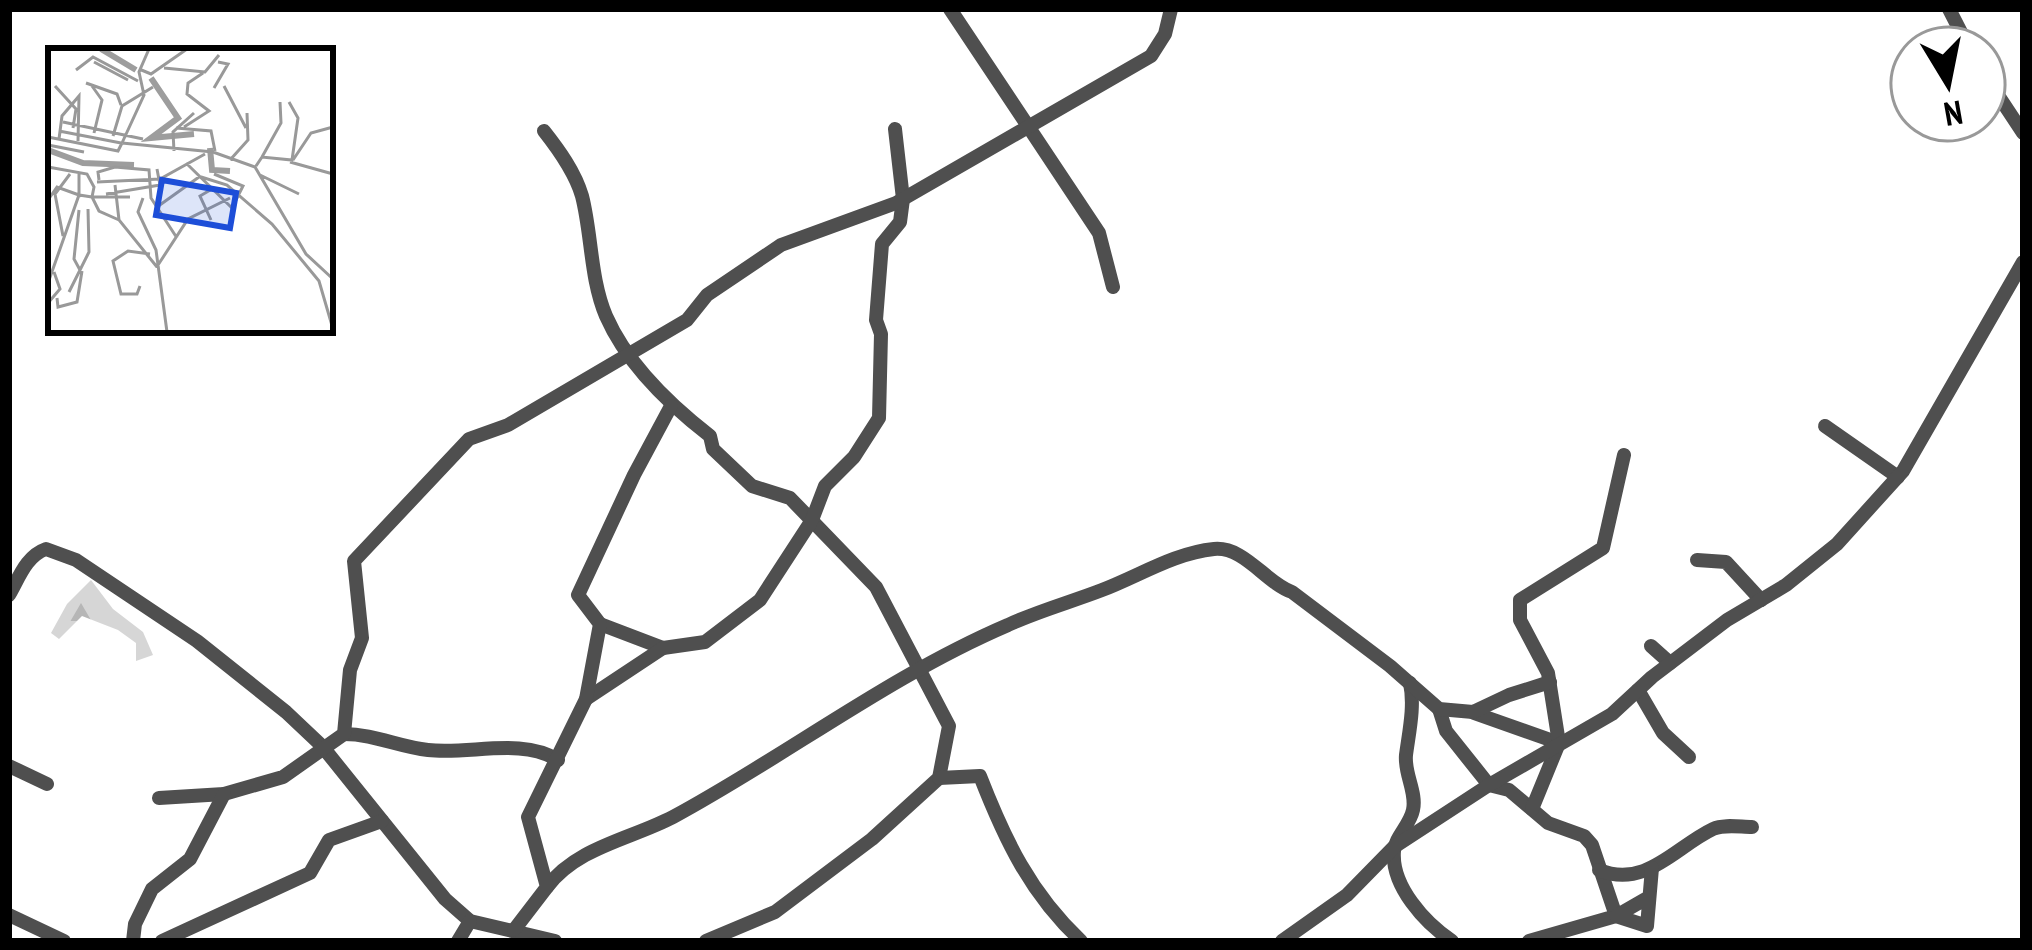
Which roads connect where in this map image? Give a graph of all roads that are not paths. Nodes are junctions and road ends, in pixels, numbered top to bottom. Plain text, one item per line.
1 (950, 9) edge
2 (1171, 9) edge
3 (1028, 126) junction
4 (895, 129) dead end
5 (544, 131) dead end
6 (902, 200) junction
7 (2023, 262) edge
8 (1113, 287) dead end
9 (628, 352) junction
10 (671, 406) junction
11 (1825, 426) dead end
12 (1624, 455) dead end
13 (1898, 477) junction
14 (825, 486) junction
15 (790, 498) junction
16 (812, 520) junction
17 (1697, 560) dead end
18 (9, 596) edge
19 (1761, 600) junction
20 (600, 624) junction
21 (1651, 646) dead end
22 (663, 648) junction
23 (1670, 663) junction
24 (920, 670) junction
25 (1410, 682) junction
26 (1550, 682) junction
27 (1638, 690) junction
28 (586, 699) junction
29 (1439, 709) junction
30 (1473, 712) junction
31 (344, 734) junction
32 (1559, 743) junction
33 (322, 746) junction
34 (1688, 758) dead end
35 (558, 760) junction
36 (9, 766) edge
37 (940, 778) junction
38 (46, 784) dead end
39 (1489, 785) junction
40 (224, 794) junction
41 (159, 798) dead end
42 (1532, 809) junction
43 (382, 821) junction
44 (1752, 827) dead end
45 (1394, 847) junction
46 (1652, 868) junction
47 (1599, 870) junction
48 (547, 887) junction
49 (1649, 897) junction
50 (9, 915) edge
51 (1616, 916) junction
52 (470, 921) junction
53 (514, 930) junction
54 (1649, 934) edge
55 (64, 941) edge
56 (133, 941) edge
57 (162, 941) edge
58 (458, 941) edge
59 (556, 941) edge
60 (706, 941) edge
61 (1081, 941) edge
62 (1282, 941) edge
63 (1452, 941) edge
64 (1529, 941) edge

1 - 3 street
2 - 3 street
3 - 6 street
3 - 8 street
4 - 6 street
5 - 9 street
6 - 9 street
6 - 14 street
7 - 13 street
9 - 10 street
9 - 31 street
10 - 15 street
10 - 20 street
11 - 13 street
12 - 26 street
13 - 19 street
14 - 15 street
14 - 16 street
15 - 16 street
16 - 22 street
16 - 24 street
17 - 19 street
18 - 33 street
19 - 23 street
20 - 22 street
20 - 28 street
21 - 23 street
22 - 28 street
23 - 27 street
24 - 25 street
24 - 37 street
24 - 48 street
25 - 29 street
25 - 45 street
26 - 30 street
26 - 32 street
27 - 32 street
27 - 34 street
28 - 35 street
29 - 30 street
29 - 39 street
30 - 32 street
31 - 33 street
31 - 35 street
32 - 39 street
32 - 42 street
33 - 40 street
33 - 43 street
35 - 48 street
36 - 38 street
37 - 60 street
37 - 61 street
39 - 42 street
39 - 45 street
40 - 41 street
40 - 56 street
42 - 47 street
43 - 52 street
43 - 57 street
44 - 46 street
45 - 62 street
45 - 63 street
46 - 47 street
46 - 49 street
47 - 51 street
48 - 53 street
49 - 51 street
49 - 54 street
50 - 55 street
51 - 54 street
51 - 64 street
52 - 53 street
52 - 58 street
53 - 59 street

